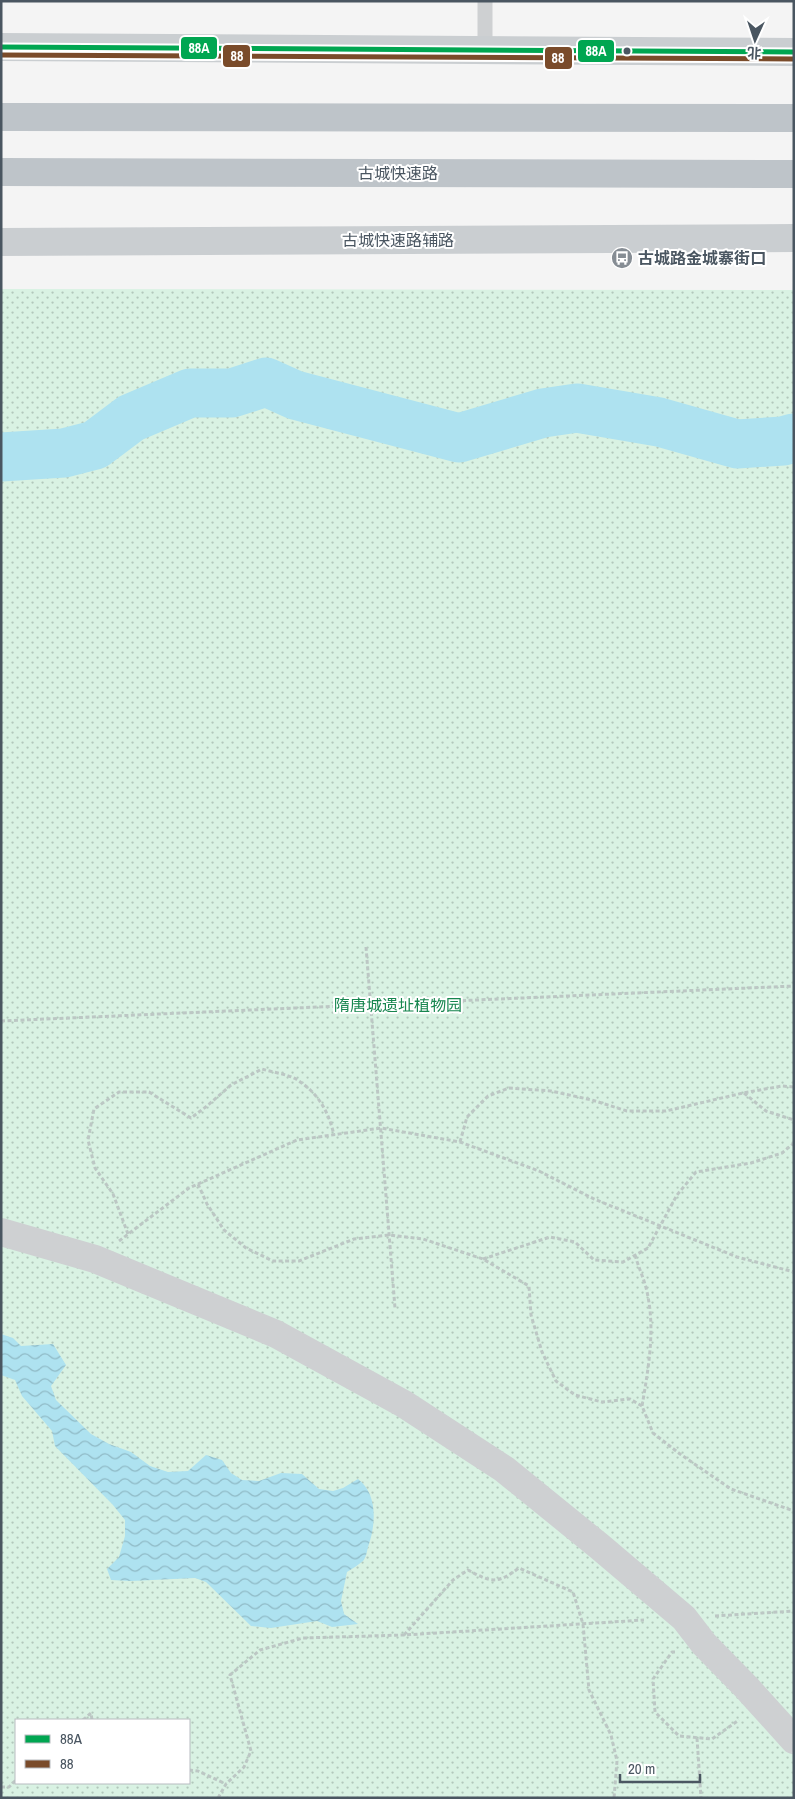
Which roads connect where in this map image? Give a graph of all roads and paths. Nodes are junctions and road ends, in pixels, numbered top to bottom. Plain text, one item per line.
1 (485, 1) edge
2 (1, 48) edge
3 (485, 50) junction
4 (794, 52) edge
5 (1, 117) edge
6 (794, 118) edge
7 (1, 172) edge
8 (794, 174) edge
9 (794, 238) edge
10 (1, 242) edge
11 (366, 947) dead end
12 (794, 986) edge
13 (371, 1004) junction
14 (1, 1021) edge
15 (794, 1087) edge
16 (743, 1093) junction
17 (794, 1120) edge
18 (381, 1128) junction
19 (334, 1135) junction
20 (460, 1142) junction
21 (794, 1143) edge
22 (198, 1184) junction
23 (660, 1225) junction
24 (1, 1232) edge
25 (128, 1234) junction
26 (389, 1235) junction
27 (635, 1256) junction
28 (95, 1259) junction
29 (483, 1259) junction
30 (794, 1272) edge
31 (396, 1308) dead end
32 (642, 1406) junction
33 (794, 1511) edge
34 (794, 1611) edge
35 (684, 1618) junction
36 (583, 1624) junction
37 (404, 1635) junction
38 (704, 1644) junction
39 (748, 1688) junction
40 (84, 1719) edge
41 (92, 1719) edge
42 (697, 1738) junction
43 (794, 1740) edge
44 (190, 1770) edge
45 (15, 1781) edge
46 (226, 1784) junction
47 (1, 1787) edge
48 (218, 1798) edge
49 (614, 1798) edge
50 (701, 1798) edge

1 - 3 lane
2 - 3 main road
3 - 4 main road
5 - 6 highway
7 - 8 highway, 古城快速路
9 - 10 main road, 古城快速路辅路
11 - 13 path
12 - 13 path
13 - 14 path
13 - 18 path
15 - 16 path
16 - 17 path
16 - 20 path
18 - 19 path
18 - 20 path
18 - 26 path
19 - 22 path
19 - 25 path
20 - 23 path
21 - 23 path
22 - 25 path
22 - 26 path
23 - 27 path
23 - 30 path
24 - 28 street
25 - 28 path
26 - 29 path
26 - 31 path
27 - 29 path
27 - 32 path
28 - 35 street
29 - 32 path
32 - 33 path
34 - 35 path
35 - 36 path
35 - 38 street
36 - 37 path
36 - 37 path
36 - 49 path
37 - 46 path
38 - 39 street
38 - 42 path
39 - 42 path
39 - 43 street
40 - 41 path
42 - 50 path
44 - 46 path
45 - 47 path
46 - 48 path

